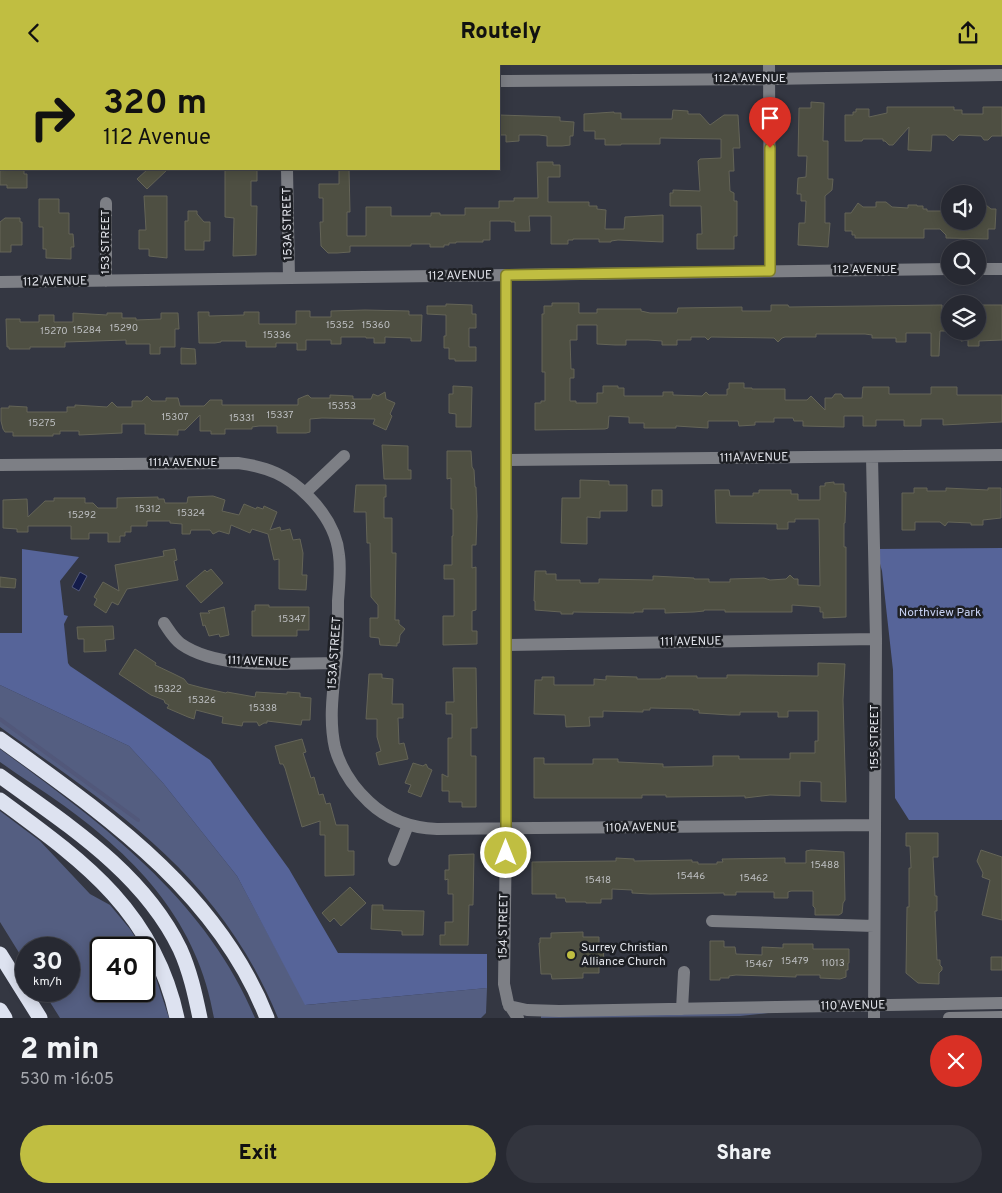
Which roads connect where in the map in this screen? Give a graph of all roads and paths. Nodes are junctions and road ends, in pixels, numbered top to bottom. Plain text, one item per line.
1 (769, 65) edge
2 (1002, 75) edge
3 (769, 79) junction
4 (500, 81) edge
5 (287, 170) edge
6 (106, 203) dead end
7 (941, 269) edge
8 (986, 269) edge
9 (1002, 269) edge
10 (770, 271) junction
11 (506, 275) junction
12 (289, 278) junction
13 (106, 281) junction
14 (0, 282) edge
15 (1002, 455) edge
16 (344, 456) dead end
17 (872, 457) junction
18 (506, 460) junction
19 (0, 465) edge
20 (305, 493) junction
21 (164, 623) dead end
22 (876, 639) junction
23 (506, 645) junction
24 (336, 663) junction
25 (0, 739) edge
26 (0, 776) edge
27 (0, 799) edge
28 (377, 809) joint
29 (408, 825) junction
30 (875, 825) junction
31 (506, 829) junction
32 (394, 860) dead end
33 (712, 921) dead end
34 (874, 926) junction
35 (0, 954) edge
36 (684, 972) dead end
37 (1002, 1003) edge
38 (509, 1006) junction
39 (682, 1009) junction
40 (0, 1010) edge
41 (874, 1012) edge
42 (1002, 1017) edge
43 (5, 1018) edge
44 (40, 1018) edge
45 (177, 1018) edge
46 (200, 1018) edge
47 (267, 1018) edge
48 (518, 1018) edge
49 (949, 1018) edge

1 - 3 street
2 - 3 street, 112A AVENUE
3 - 4 street, 112A AVENUE
3 - 10 street
5 - 12 street, 153A STREET
6 - 13 street, 153 STREET
7 - 10 street, 112 AVENUE
8 - 9 street
10 - 11 street, 112 AVENUE
11 - 12 street, 112 AVENUE
11 - 18 street, 154 STREET
12 - 13 street, 112 AVENUE
13 - 14 street, 112 AVENUE
15 - 17 street, 111A AVENUE
16 - 20 street
17 - 18 street, 111A AVENUE
17 - 22 street, 155 STREET
18 - 23 street, 154 STREET
19 - 20 street, 111A AVENUE
20 - 24 street, 153A STREET
21 - 24 street, 111 AVENUE
22 - 23 street, 111 AVENUE
22 - 30 street, 155 STREET
23 - 31 street, 154 STREET
24 - 28 street, 153A STREET
25 - 47 highway
26 - 46 highway
27 - 45 highway
28 - 29 street, 110A AVENUE
29 - 31 street, 110A AVENUE
29 - 32 street
30 - 31 street, 110A AVENUE
30 - 34 street, 155 STREET
31 - 38 street, 154 STREET
33 - 34 street
34 - 41 street, 155 STREET
35 - 44 highway
36 - 39 street
37 - 41 street, 110 AVENUE
38 - 39 street, 110 AVENUE
38 - 48 street
39 - 41 street, 110 AVENUE
40 - 43 highway
42 - 49 street

